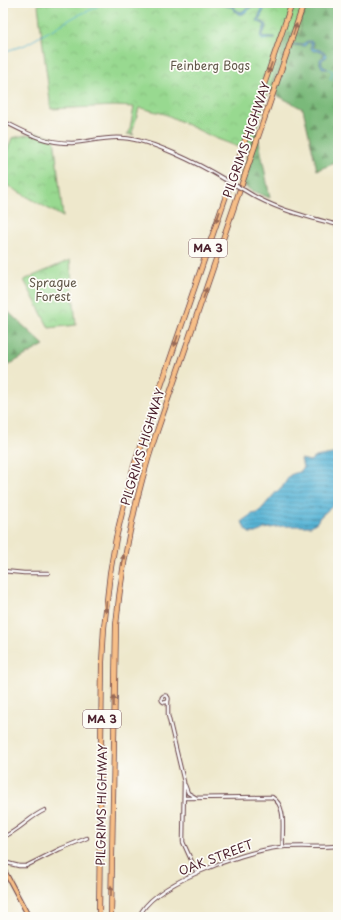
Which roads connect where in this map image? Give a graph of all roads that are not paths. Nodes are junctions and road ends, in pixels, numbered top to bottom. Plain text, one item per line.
1 (292, 3) edge
2 (304, 3) edge
3 (3, 121) edge
4 (338, 225) edge
5 (3, 570) edge
6 (48, 572) dead end
7 (168, 701) junction
8 (164, 702) junction
9 (167, 709) junction
10 (184, 782) junction
11 (196, 797) junction
12 (184, 798) junction
13 (45, 810) dead end
14 (3, 837) edge
15 (87, 838) dead end
16 (338, 846) edge
17 (283, 847) junction
18 (3, 862) edge
19 (3, 868) edge
20 (197, 873) junction
21 (29, 917) edge
22 (99, 917) edge
23 (111, 917) edge
24 (139, 917) edge

1 -> 22 highway, PILGRIMS HIGHWAY / MA 3
23 -> 2 highway, PILGRIMS HIGHWAY / MA 3
3 - 4 street, bridge
5 - 6 street
7 - 8 street
7 - 8 street
7 - 9 street
8 - 9 street
9 - 10 street
10 - 11 street
10 - 12 street
11 - 12 street
11 - 17 street
12 - 20 street
13 - 14 street
15 - 18 street
16 - 17 street, OAK STREET
17 - 20 street, OAK STREET
19 - 21 main road
20 - 24 street, OAK STREET

